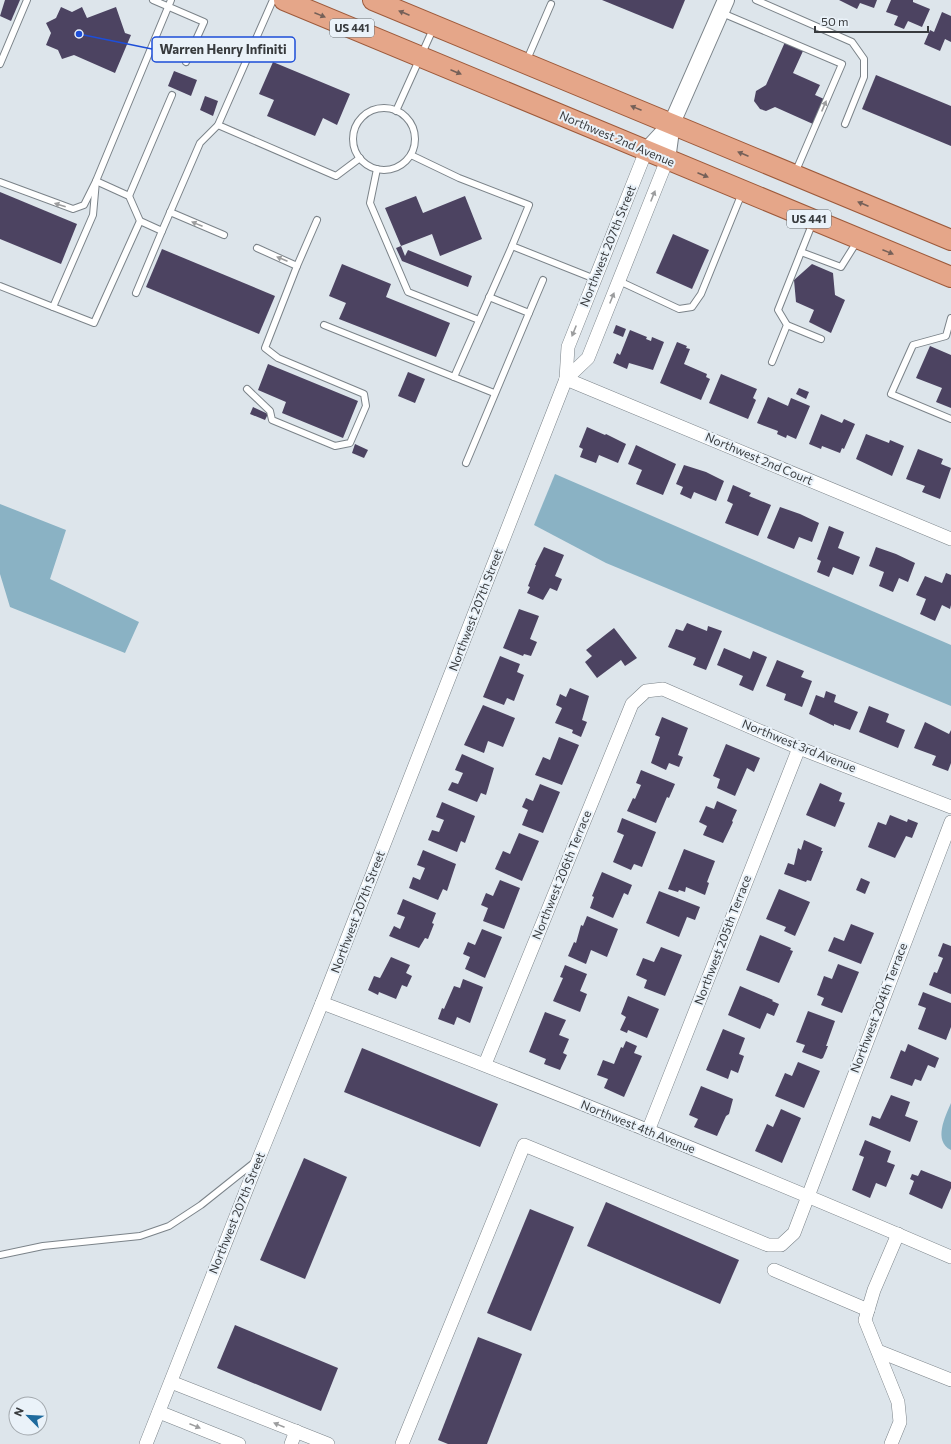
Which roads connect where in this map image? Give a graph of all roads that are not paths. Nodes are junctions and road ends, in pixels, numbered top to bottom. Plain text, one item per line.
1 (27, 0) edge
2 (154, 0) edge
3 (171, 0) edge
4 (273, 0) edge
5 (284, 0) edge
6 (373, 0) edge
7 (756, 0) edge
8 (551, 4) dead end
9 (169, 6) junction
10 (723, 6) edge
11 (434, 25) junction
12 (420, 56) junction
13 (186, 62) dead end
14 (526, 63) junction
15 (0, 64) edge
16 (172, 95) dead end
17 (396, 111) junction
18 (672, 123) junction
19 (845, 124) dead end
20 (218, 125) junction
21 (646, 151) junction
22 (411, 155) junction
23 (360, 158) junction
24 (667, 160) junction
25 (377, 169) junction
26 (794, 175) junction
27 (96, 181) junction
28 (0, 182) edge
29 (742, 192) junction
30 (129, 196) junction
31 (170, 212) junction
32 (317, 220) dead end
33 (140, 221) junction
34 (813, 221) junction
35 (162, 230) junction
36 (224, 235) dead end
37 (858, 240) junction
38 (951, 240) edge
39 (512, 246) junction
40 (257, 248) dead end
41 (801, 252) junction
42 (297, 266) junction
43 (951, 277) edge
44 (595, 279) junction
45 (543, 280) dead end
46 (619, 281) junction
47 (0, 286) edge
48 (136, 293) dead end
49 (490, 297) junction
50 (53, 307) junction
51 (529, 313) junction
52 (951, 318) edge
53 (479, 320) junction
54 (324, 325) dead end
55 (787, 325) junction
56 (822, 339) dead end
57 (772, 362) dead end
58 (454, 377) junction
59 (566, 379) junction
60 (247, 389) dead end
61 (494, 393) junction
62 (951, 419) edge
63 (466, 463) dead end
64 (951, 538) edge
65 (646, 691) joint
66 (799, 748) junction
67 (951, 807) edge
68 (951, 822) edge
69 (322, 1003) junction
70 (485, 1064) junction
71 (648, 1131) junction
72 (259, 1158) junction
73 (808, 1195) junction
74 (898, 1234) junction
75 (0, 1255) edge
76 (951, 1257) edge
77 (774, 1270) dead end
78 (868, 1310) junction
79 (878, 1351) junction
80 (951, 1380) edge
81 (171, 1382) junction
82 (159, 1412) junction
83 (296, 1431) junction
84 (146, 1444) edge
85 (239, 1444) edge
86 (291, 1444) edge
87 (328, 1444) edge
88 (402, 1444) edge
89 (891, 1444) edge

1 - 15 lane
2 - 9 lane
3 - 9 lane
4 - 20 lane
5 -> 12 main road, Northwest 2nd Avenue / US 441
11 -> 6 main road, US 441
7 - 19 lane
8 - 14 lane
9 - 13 lane
9 - 27 lane
10 - 18 street, Northwest 207th Street
26 -> 10 lane
11 - 12 lane
11 - 14 main road, US 441
12 - 17 lane
12 -> 21 main road, Northwest 2nd Avenue / US 441
18 -> 14 main road, US 441
16 - 30 lane
17 - 22 lane
17 - 23 lane
18 - 21 street, Northwest 207th Street
18 - 24 street, Northwest 207th Street
26 -> 18 main road, US 441
20 - 23 lane
20 - 31 lane
21 - 24 main road, Northwest 2nd Avenue / US 441
21 - 44 street, Northwest 207th Street
22 - 25 lane
22 - 39 lane
23 - 25 lane
24 -> 29 main road, Northwest 2nd Avenue / US 441
46 -> 24 street, Northwest 207th Street
25 - 53 lane
38 -> 26 main road, US 441
27 -> 28 lane
27 - 30 lane
27 - 50 lane
29 - 34 main road, Northwest 2nd Avenue / US 441
29 - 46 lane
30 - 33 lane
31 - 35 lane
36 -> 31 lane
32 - 42 lane
33 - 35 lane
33 - 50 lane
34 - 37 main road, Northwest 2nd Avenue / US 441
34 - 41 lane
35 - 48 lane
37 - 41 lane
37 -> 43 main road, Northwest 2nd Avenue / US 441
39 - 44 lane
39 - 49 lane
42 -> 40 lane
41 - 55 lane
42 - 60 lane
44 -> 59 street, Northwest 207th Street
45 - 51 lane
59 -> 46 street, Northwest 207th Street
47 - 50 lane
49 - 51 lane
49 - 53 lane
51 - 61 lane
52 - 62 lane
53 - 58 lane
54 - 58 lane
55 - 56 lane
55 - 57 lane
58 - 61 lane
59 - 64 street, Northwest 2nd Court
59 - 69 street, Northwest 207th Street
61 - 63 lane
65 - 66 street, Northwest 3rd Avenue
65 - 70 street, Northwest 206th Terrace
66 - 67 street, Northwest 3rd Avenue
66 - 71 street, Northwest 205th Terrace
68 - 73 street, Northwest 204th Terrace
69 - 70 street, Northwest 4th Avenue
69 - 72 street, Northwest 207th Street
70 - 71 street, Northwest 4th Avenue
71 - 73 street, Northwest 4th Avenue
72 - 75 lane
72 - 81 street, Northwest 207th Street
73 - 74 street, Northwest 4th Avenue
73 - 88 street, Northwest 204th Terrace
74 - 76 street, Northwest 4th Avenue
74 - 78 street
77 - 78 street
78 - 79 street
79 - 80 street
79 - 89 street
81 - 82 street, Northwest 207th Street
83 -> 81 street
82 - 84 street, Northwest 207th Street
82 -> 85 street
83 - 86 street
83 - 87 street

